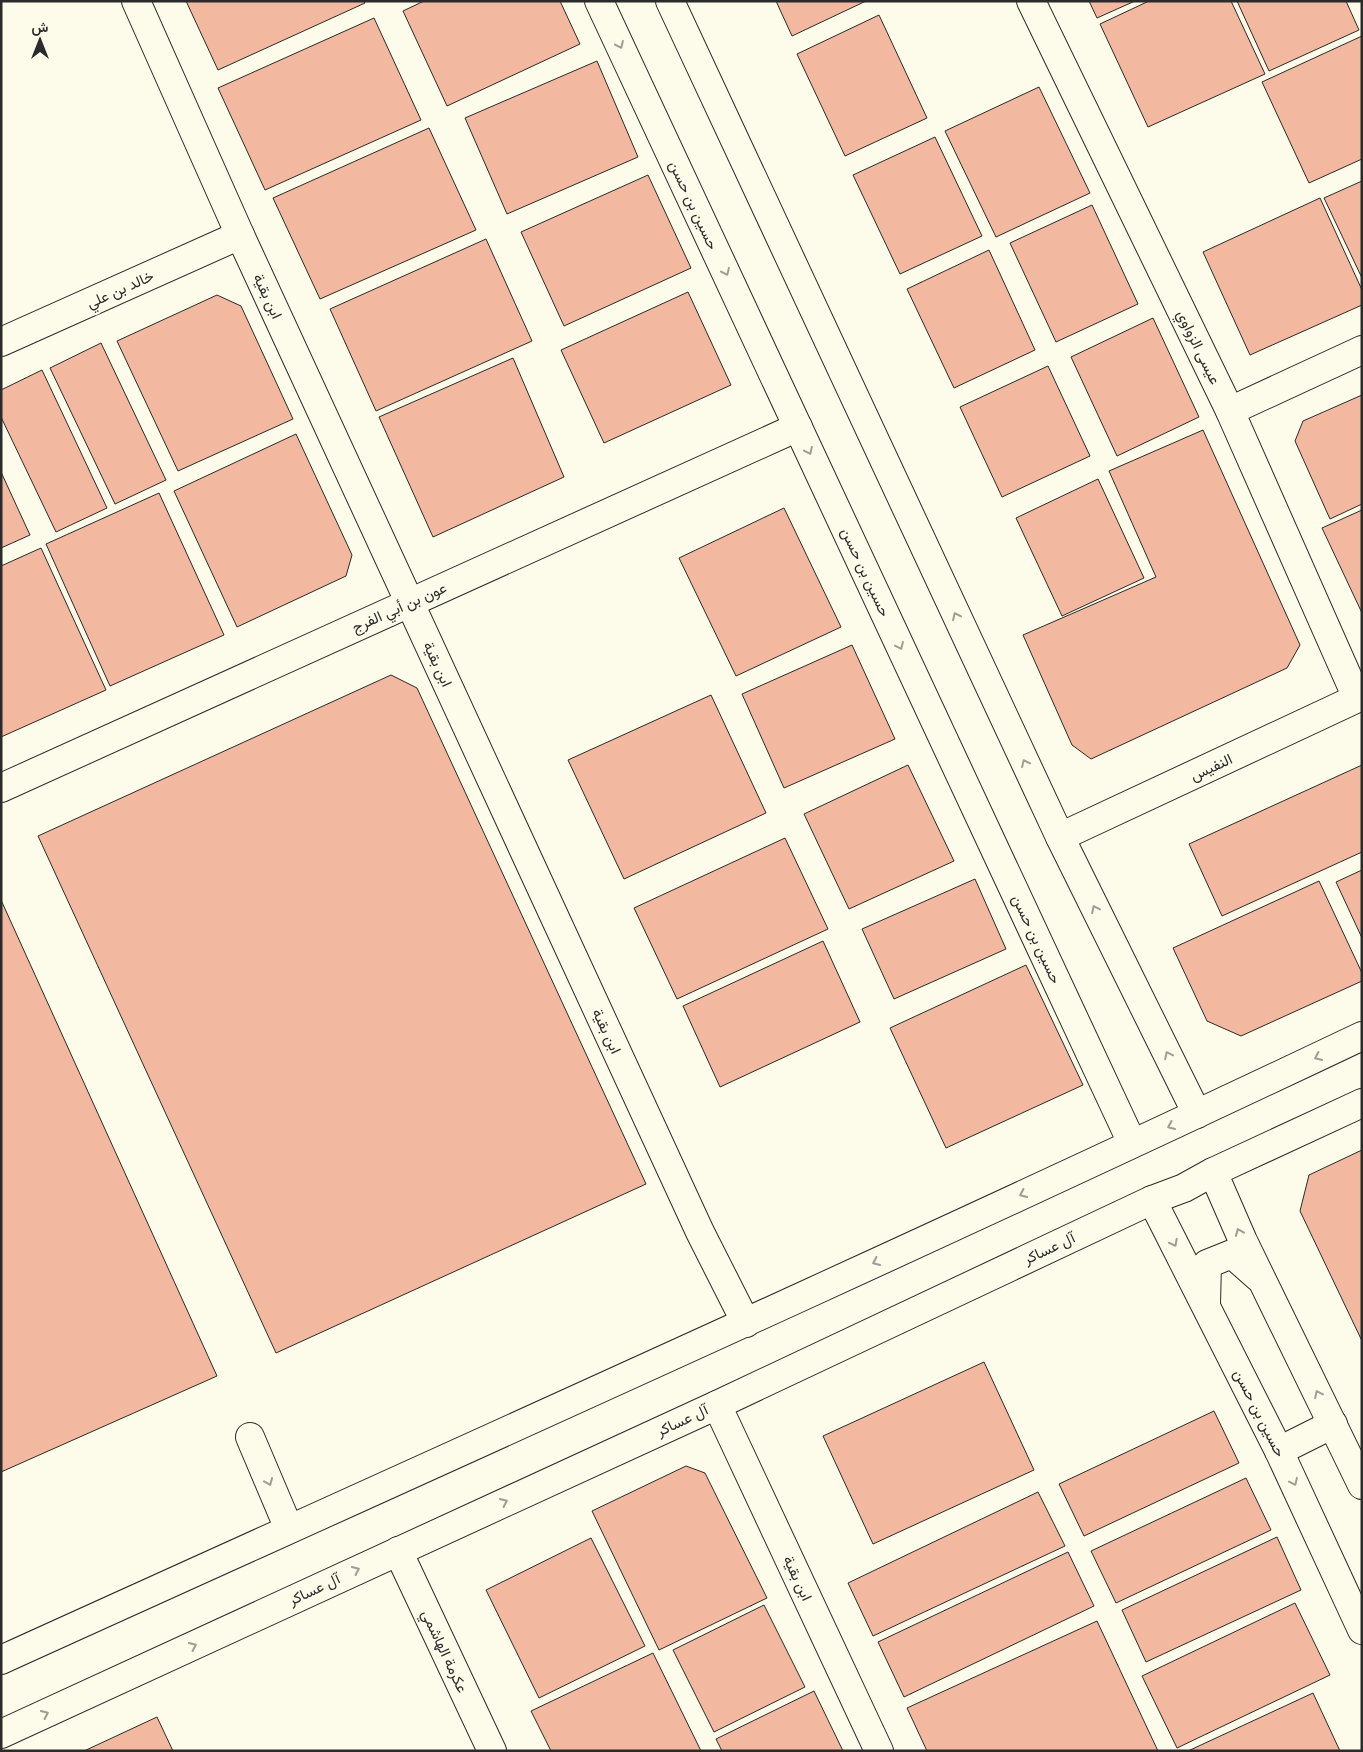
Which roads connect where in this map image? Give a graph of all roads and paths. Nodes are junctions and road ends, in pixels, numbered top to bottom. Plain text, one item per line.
1 (136, 1) edge
2 (599, 1) edge
3 (670, 1) edge
4 (1031, 1) edge
5 (240, 235) junction
6 (1, 342) edge
7 (1362, 350) edge
8 (1230, 411) junction
9 (798, 427) junction
10 (409, 602) junction
11 (1360, 697) edge
12 (1, 788) edge
13 (1060, 837) junction
14 (1362, 1036) edge
15 (1362, 1103) edge
16 (1197, 1114) junction
17 (1132, 1143) junction
18 (1213, 1172) junction
19 (1152, 1200) junction
20 (1261, 1279) junction
21 (1206, 1308) junction
22 (746, 1323) junction
23 (717, 1404) junction
24 (1333, 1424) junction
25 (250, 1437) dead end
26 (1279, 1451) junction
27 (1362, 1485) edge
28 (289, 1529) junction
29 (398, 1550) junction
30 (1362, 1630) edge
31 (1, 1660) edge
32 (1, 1734) edge
33 (492, 1751) edge
34 (879, 1751) edge

1 - 5 street, ابن بقية
2 -> 9 street, حسين بن حسن
13 -> 3 street
4 - 8 street, عيسى الزواوي
5 - 6 street, خالد بن علي
5 - 10 street, ابن بقية
7 - 8 street
8 - 11 street, عيسى الزواوي
9 - 10 street, عون بن أبي الفرج
9 -> 17 street, حسين بن حسن
10 - 12 street, عون بن أبي الفرج
10 - 22 street, ابن بقية
11 - 13 street, النفيس
16 -> 13 street
14 -> 16 street
15 - 18 street, آل عساكر
16 -> 17 street
17 -> 22 street
18 - 19 street, آل عساكر
20 -> 18 street
19 -> 21 street, حسين بن حسن
19 - 23 street, آل عساكر
20 - 21 street
24 -> 20 street
21 - 26 street, حسين بن حسن
22 - 28 street
29 -> 23 street, آل عساكر
23 - 34 street, ابن بقية
24 - 26 street
24 - 27 street
25 -> 28 street
26 -> 30 street, حسين بن حسن
28 - 31 street
32 -> 29 street, آل عساكر
29 - 33 street, عكرمة الهاشمي

